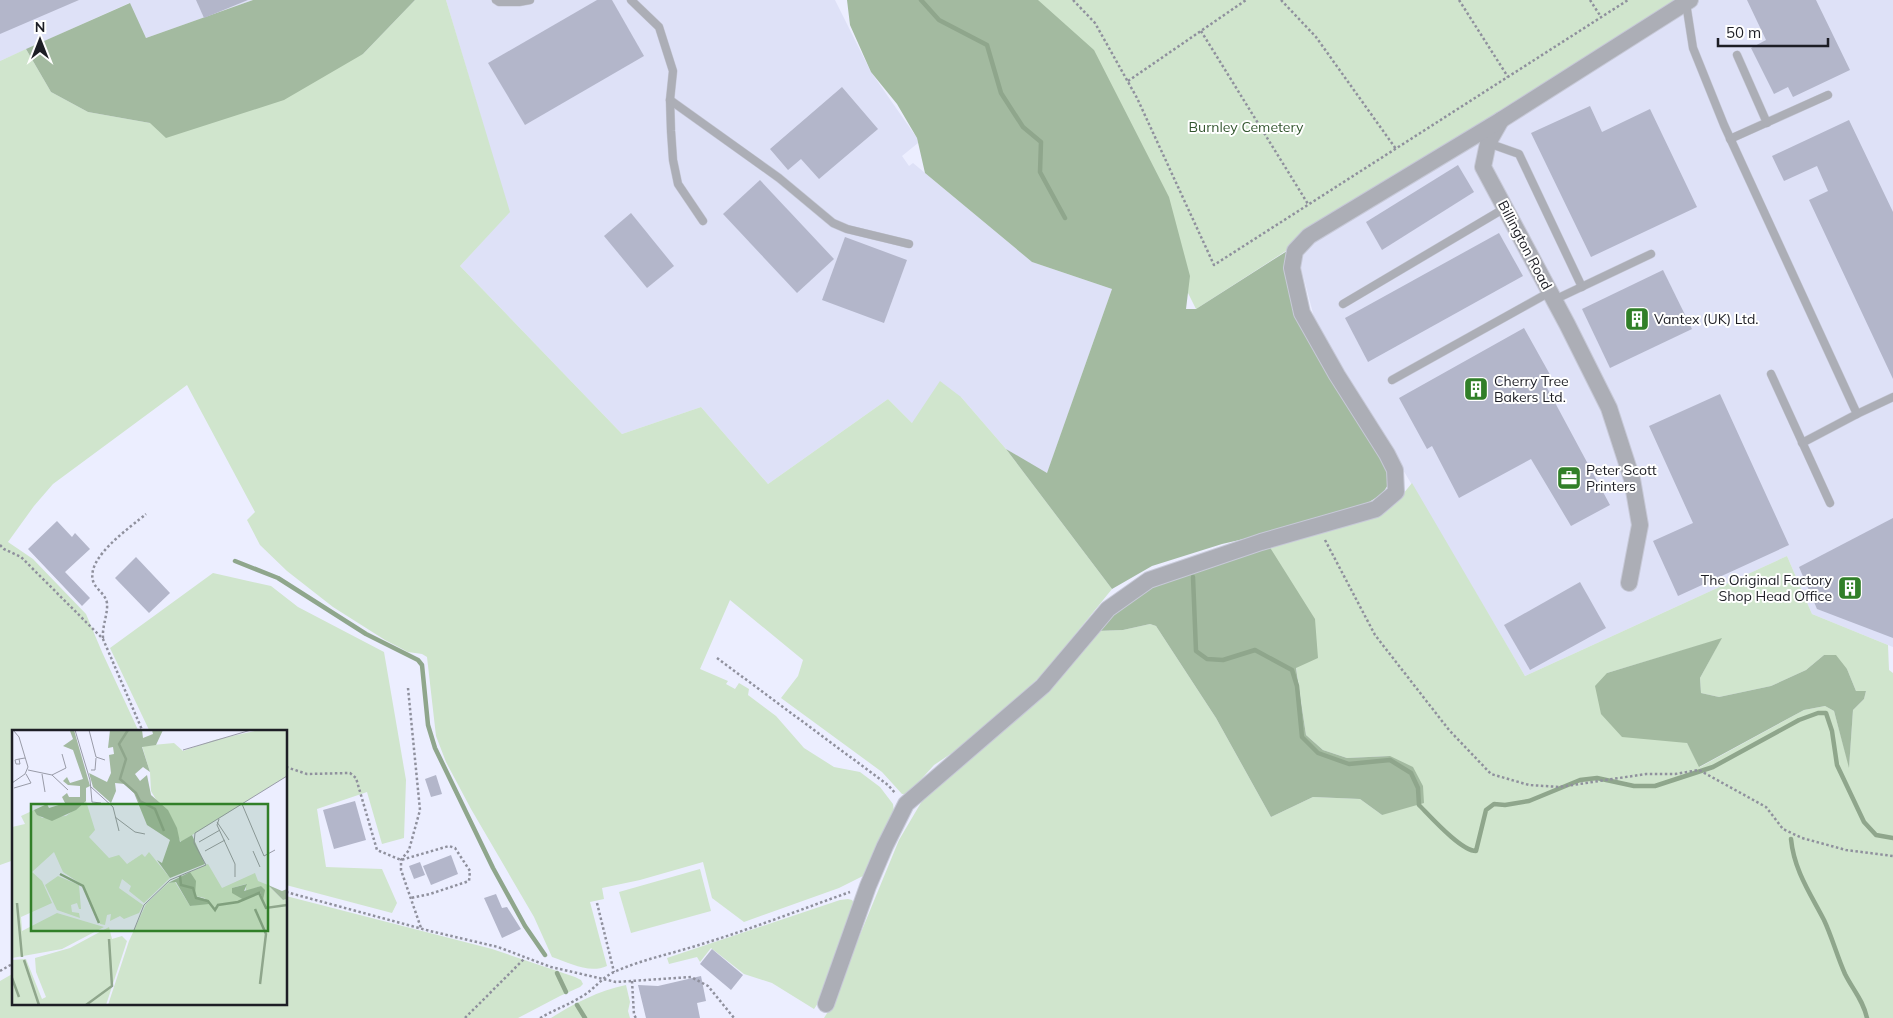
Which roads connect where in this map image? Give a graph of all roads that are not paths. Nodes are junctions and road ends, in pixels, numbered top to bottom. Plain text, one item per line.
1 (496, 0) edge
2 (530, 0) edge
3 (631, 0) edge
4 (1688, 1) edge
5 (1737, 55) dead end
6 (1828, 95) dead end
7 (670, 100) junction
8 (1500, 120) junction
9 (1767, 123) junction
10 (1730, 139) junction
11 (1488, 144) junction
12 (1505, 208) junction
13 (703, 221) dead end
14 (910, 244) dead end
15 (1651, 254) dead end
16 (1582, 287) junction
17 (1552, 296) junction
18 (1342, 304) dead end
19 (1772, 374) dead end
20 (1392, 380) dead end
21 (1893, 398) edge
22 (1857, 414) junction
23 (1802, 443) junction
24 (1830, 502) dead end
25 (1629, 583) dead end
26 (826, 1004) dead end

1 - 2 lane
3 - 7 lane
4 - 8 street
4 - 10 lane
5 - 9 lane
6 - 9 lane
7 - 13 lane
7 - 14 lane
8 - 11 street, Billington Road
8 - 26 street
9 - 10 lane
10 - 22 lane
11 - 12 street, Billington Road
11 - 16 lane
12 - 17 street, Billington Road
12 - 18 lane
15 - 16 lane
16 - 17 lane
17 - 20 lane
17 - 25 street, Billington Road
19 - 23 lane
21 - 22 lane
22 - 23 lane
23 - 24 lane

